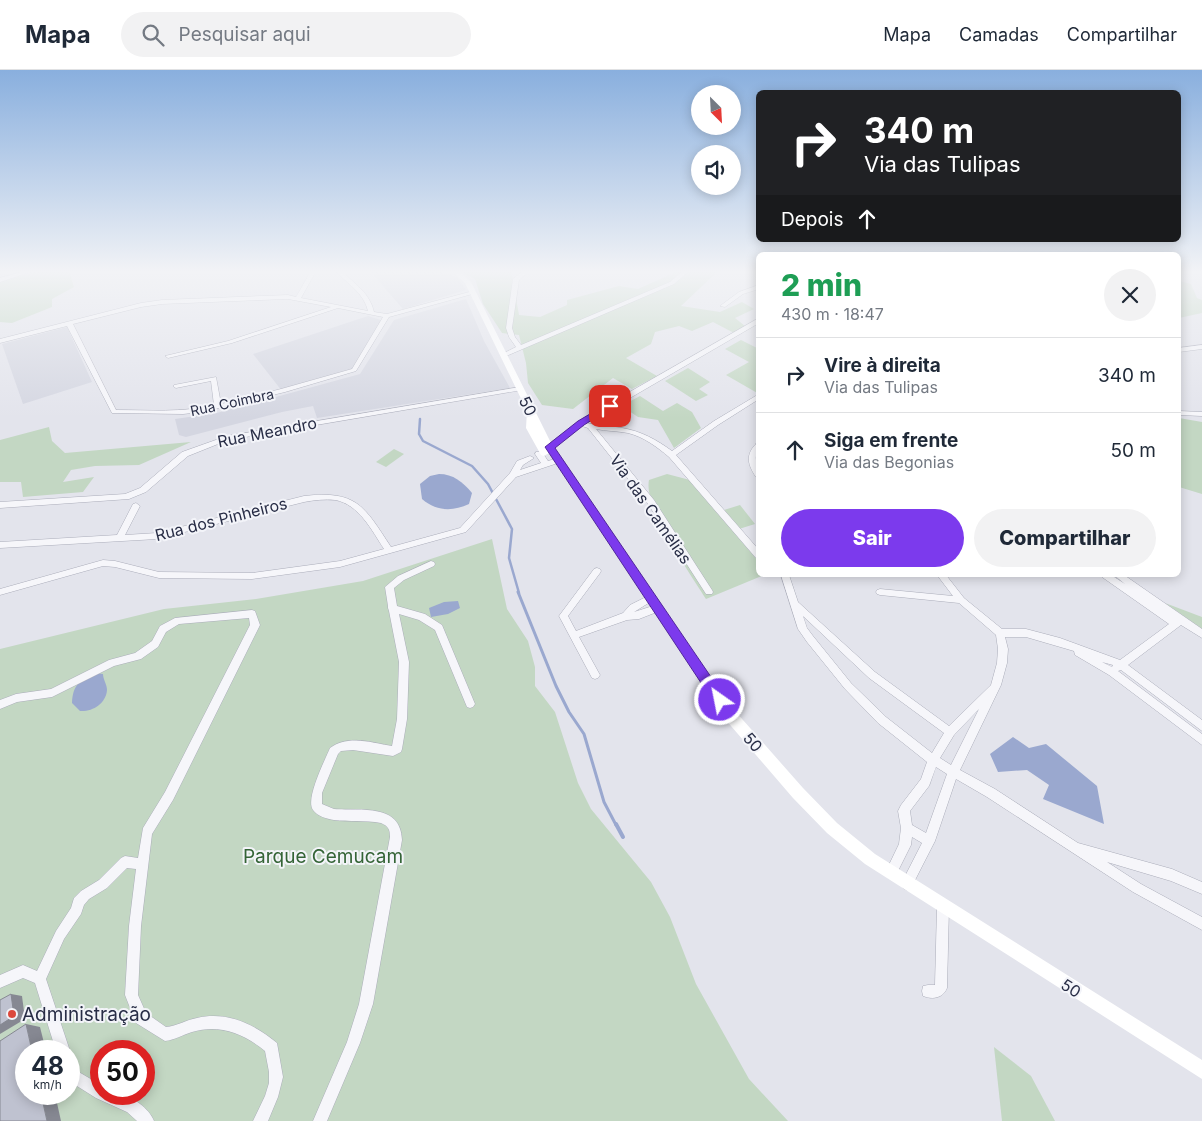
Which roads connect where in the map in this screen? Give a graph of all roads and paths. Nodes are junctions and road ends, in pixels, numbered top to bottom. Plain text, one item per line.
1 (81, 320) edge
2 (297, 320) edge
3 (385, 320) edge
4 (487, 320) edge
5 (510, 320) edge
6 (584, 320) edge
7 (756, 322) edge
8 (69, 323) junction
9 (0, 341) edge
10 (1202, 347) edge
11 (520, 348) junction
12 (1181, 350) edge
13 (504, 355) junction
14 (168, 356) dead end
15 (176, 386) dead end
16 (520, 389) junction
17 (756, 398) edge
18 (218, 407) junction
19 (1181, 413) edge
20 (1202, 414) edge
21 (581, 423) junction
22 (591, 428) junction
23 (756, 449) edge
24 (544, 455) junction
25 (672, 455) junction
26 (756, 470) edge
27 (513, 475) junction
28 (0, 505) edge
29 (136, 506) dead end
30 (119, 539) junction
31 (0, 545) edge
32 (388, 549) junction
33 (756, 553) edge
34 (431, 564) dead end
35 (598, 571) dead end
36 (786, 577) edge
37 (943, 577) edge
38 (1108, 577) edge
39 (1121, 577) edge
40 (0, 592) edge
41 (709, 592) dead end
42 (880, 592) dead end
43 (962, 600) junction
44 (656, 603) junction
45 (797, 605) junction
46 (392, 608) junction
47 (1178, 622) junction
48 (1000, 633) junction
49 (1202, 634) edge
50 (573, 636) junction
51 (1116, 668) junction
52 (595, 675) dead end
53 (996, 685) junction
54 (470, 704) dead end
55 (0, 705) edge
56 (1202, 726) edge
57 (950, 732) junction
58 (1202, 740) edge
59 (933, 760) junction
60 (954, 770) junction
61 (906, 828) junction
62 (929, 841) junction
63 (1069, 845) junction
64 (142, 864) junction
65 (891, 873) junction
66 (907, 884) junction
67 (1202, 888) edge
68 (943, 907) junction
69 (1202, 924) edge
70 (40, 979) junction
71 (0, 982) edge
72 (928, 991) dead end
73 (60, 1040) edge
74 (1202, 1070) edge
75 (128, 1105) edge
76 (147, 1121) edge
77 (260, 1121) edge
78 (320, 1121) edge

1 - 8 street
2 - 14 street
3 - 18 street, Rua Coimbra
4 - 13 main road, 50
5 - 11 street
6 - 11 street
7 - 21 street
8 - 9 street
8 - 18 street, Rua Coimbra
10 - 12 street
11 - 13 street
13 - 16 main road, 50
15 - 18 street
16 - 24 main road, 50
16 - 28 street, Rua Meandro
17 - 25 street
19 - 20 street
21 - 22 street
21 - 24 street
22 - 25 street
22 - 41 street, Via das Camélias
23 - 26 street
24 - 27 street
24 - 27 street
24 - 44 main road, 50
25 - 33 street
27 - 32 street
29 - 30 street
30 - 31 street, Rua dos Pinheiros
30 - 32 street, Rua dos Pinheiros
32 - 40 street
34 - 46 street
35 - 50 street
36 - 45 street
37 - 43 street
38 - 47 street
39 - 47 street
42 - 43 street
43 - 48 street
44 - 50 street
44 - 65 main road, 50
45 - 57 street
45 - 59 street
46 - 54 street
46 - 78 street
47 - 49 street
47 - 51 street
48 - 51 street
48 - 53 street
50 - 52 street
51 - 56 street
51 - 58 street
53 - 57 street
53 - 60 street
55 - 64 street
57 - 59 street
59 - 60 street
59 - 61 street
60 - 62 street
60 - 63 street
61 - 62 street
61 - 65 street
62 - 66 street
63 - 67 street
63 - 69 street
64 - 70 street
64 - 77 street
65 - 66 main road, 50
66 - 68 main road, 50
68 - 72 street
68 - 74 main road, 50
70 - 71 street
70 - 73 street
75 - 76 street

